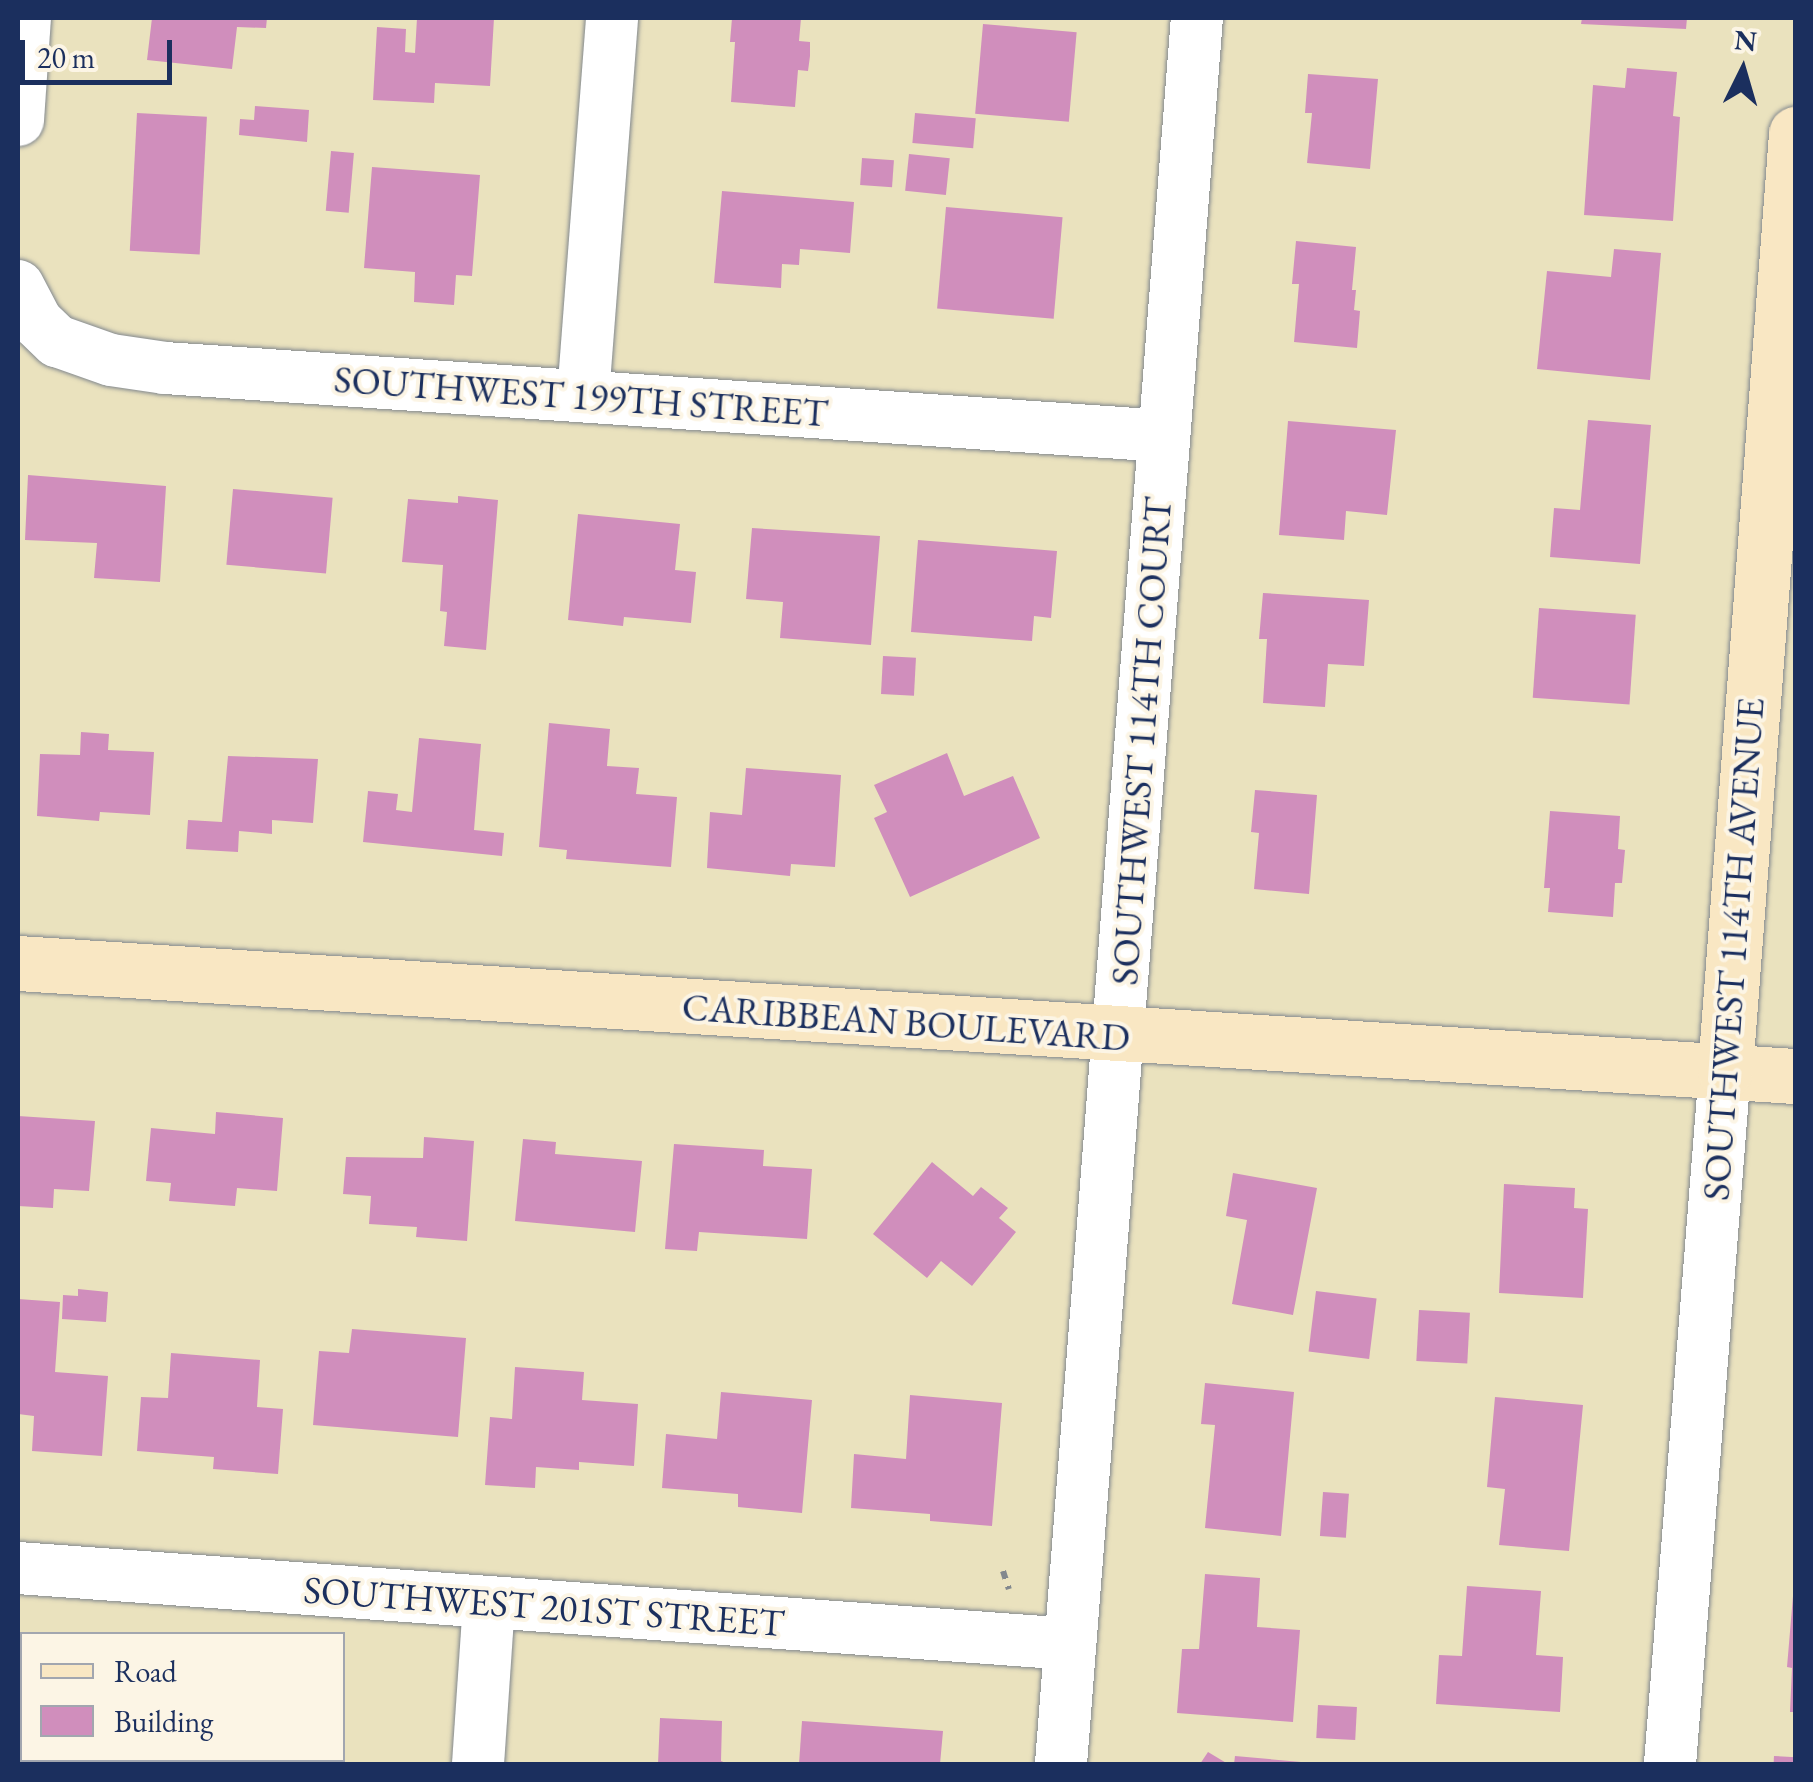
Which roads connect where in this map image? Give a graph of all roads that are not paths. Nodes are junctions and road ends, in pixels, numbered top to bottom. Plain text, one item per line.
1 (26, 18) edge
2 (612, 18) edge
3 (1197, 18) edge
4 (18, 120) edge
5 (1796, 134) edge
6 (20, 292) edge
7 (583, 396) junction
8 (1164, 436) junction
9 (18, 963) edge
10 (1118, 1036) junction
11 (1725, 1070) junction
12 (1796, 1076) edge
13 (18, 1568) edge
14 (490, 1602) junction
15 (1070, 1644) junction
16 (478, 1764) edge
17 (1061, 1764) edge
18 (1670, 1764) edge

1 - 4 street
2 - 7 street
3 - 8 street, SOUTHWEST 114TH COURT
5 - 11 street, SOUTHWEST 114TH AVENUE
6 - 7 street, SOUTHWEST 199TH STREET
7 - 8 street, SOUTHWEST 199TH STREET
8 - 10 street, SOUTHWEST 114TH COURT
9 - 10 street, CARIBBEAN BOULEVARD
10 - 11 street, CARIBBEAN BOULEVARD
10 - 15 street, SOUTHWEST 114TH COURT
11 - 12 street, CARIBBEAN BOULEVARD
11 - 18 street, SOUTHWEST 114TH AVENUE
13 - 14 street, SOUTHWEST 201ST STREET
14 - 15 street, SOUTHWEST 201ST STREET
14 - 16 street
15 - 17 street, SOUTHWEST 114TH COURT

